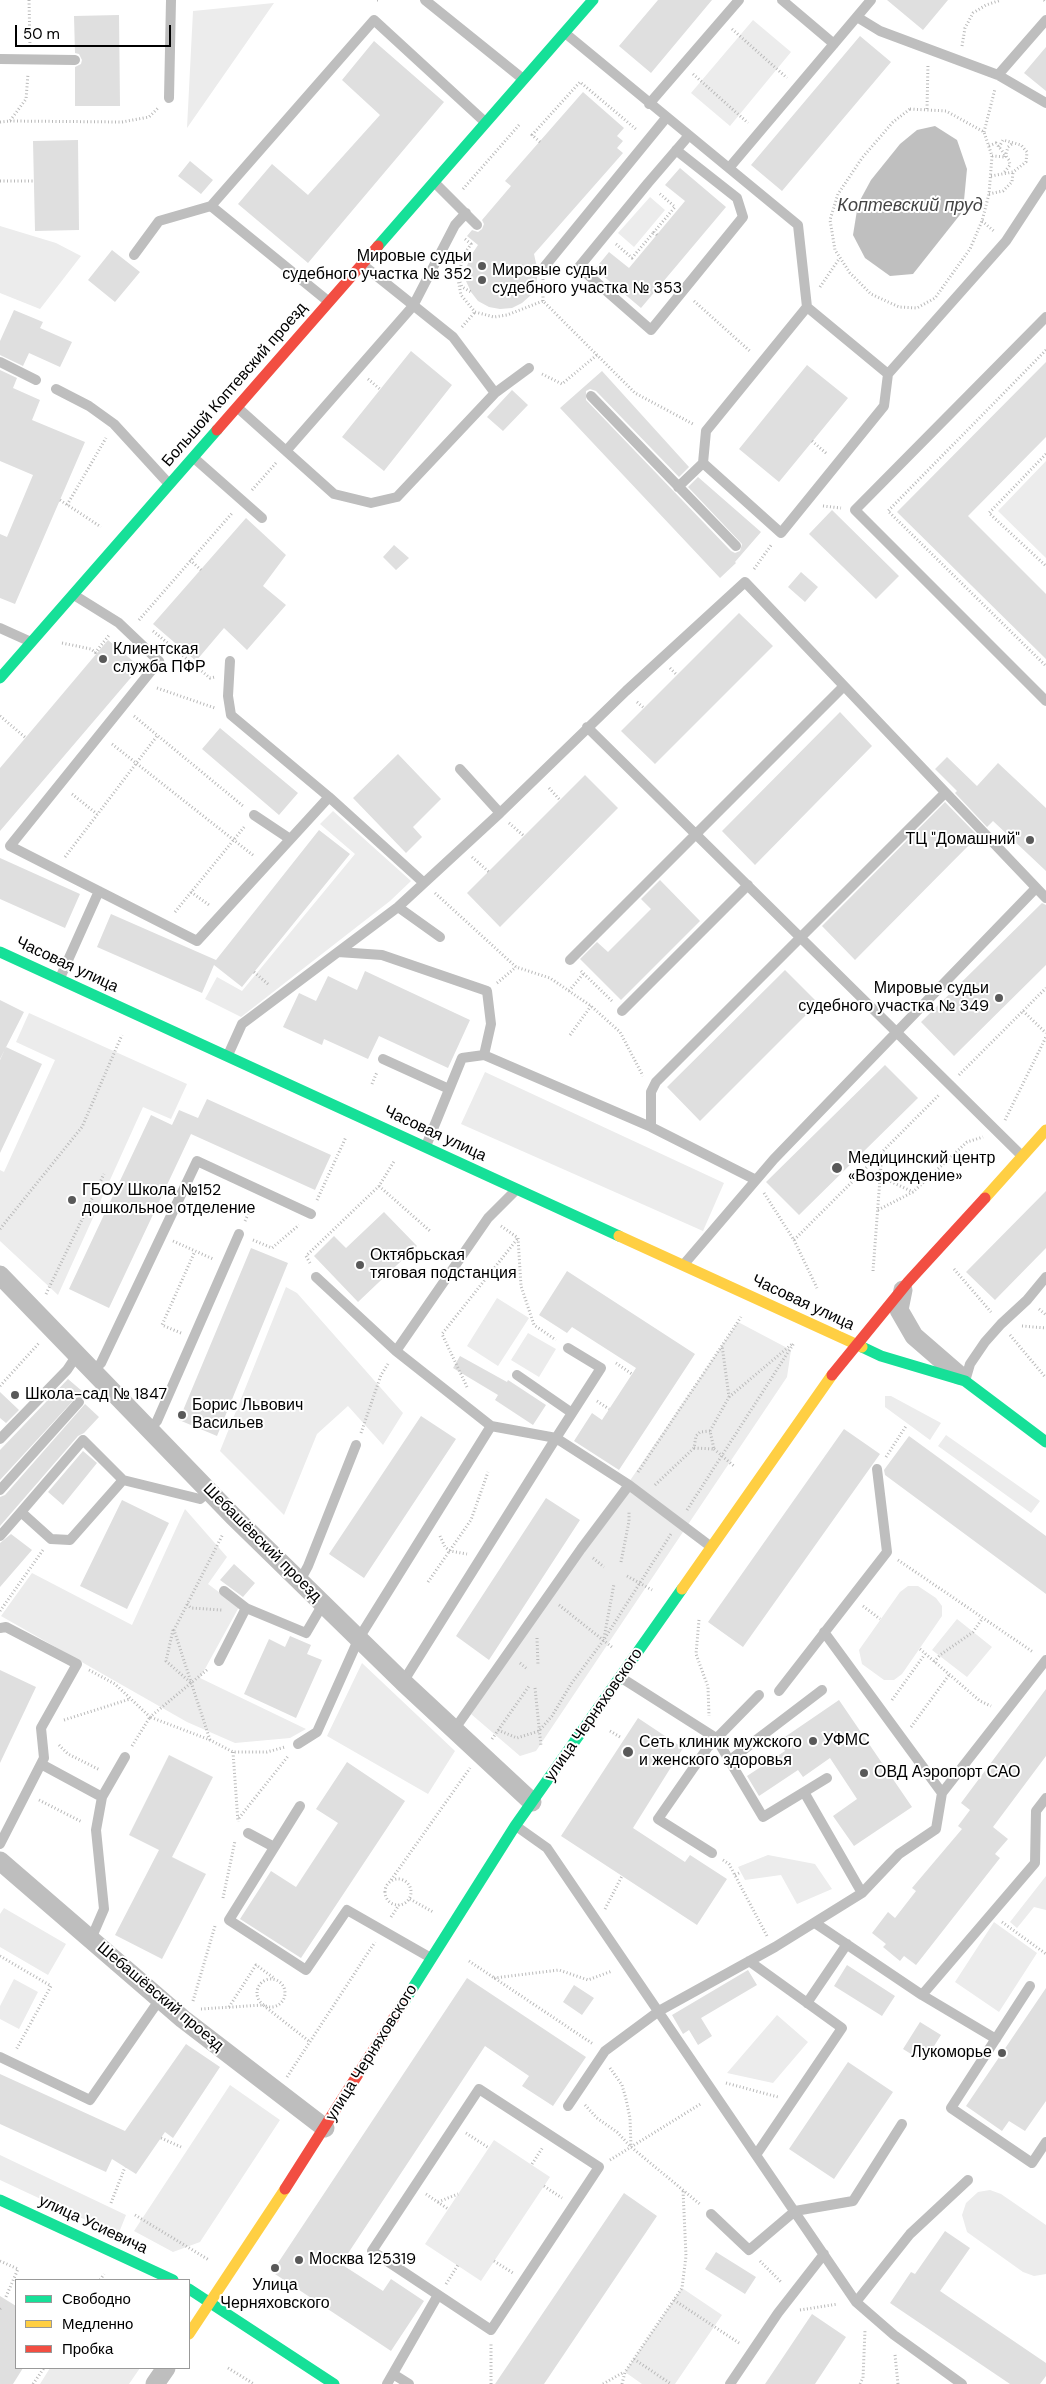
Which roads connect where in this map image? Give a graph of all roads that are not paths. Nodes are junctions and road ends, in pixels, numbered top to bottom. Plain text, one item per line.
1 (171, 0) edge
2 (425, 0) edge
3 (593, 0) edge
4 (739, 0) edge
5 (782, 0) edge
6 (871, 0) edge
7 (857, 17) junction
8 (1046, 20) edge
9 (564, 33) junction
10 (834, 44) junction
11 (0, 60) edge
12 (75, 60) dead end
13 (998, 75) junction
14 (524, 79) junction
15 (169, 98) road end
16 (1046, 103) edge
17 (650, 104) junction
18 (666, 118) junction
19 (486, 123) junction
20 (688, 136) junction
21 (676, 150) junction
22 (729, 168) junction
23 (1046, 180) edge
24 (434, 183) junction
25 (211, 206) junction
26 (466, 213) junction
27 (477, 225) dead end
28 (134, 255) dead end
29 (362, 264) junction
30 (545, 266) road end
31 (329, 302) junction
32 (413, 306) junction
33 (807, 307) junction
34 (1046, 317) edge
35 (0, 362) edge
36 (529, 368) road end
37 (888, 374) junction
38 (36, 380) dead end
39 (56, 389) dead end
40 (495, 393) junction
41 (591, 396) dead end
42 (237, 407) junction
43 (286, 451) junction
44 (193, 457) junction
45 (703, 463) junction
46 (169, 485) junction
47 (678, 487) junction
48 (262, 518) dead end
49 (736, 546) dead end
50 (74, 594) junction
51 (0, 628) edge
52 (32, 642) junction
53 (230, 661) dead end
54 (0, 678) edge
55 (844, 687) junction
56 (1046, 701) edge
57 (587, 727) junction
58 (460, 769) dead end
59 (945, 793) junction
60 (329, 797) junction
61 (500, 814) junction
62 (254, 815) road end
63 (695, 833) junction
64 (290, 839) junction
65 (424, 884) junction
66 (748, 885) junction
67 (1036, 888) junction
68 (99, 891) junction
69 (1046, 898) edge
70 (398, 907) junction
71 (440, 937) dead end
72 (801, 937) junction
73 (0, 952) edge
74 (338, 952) junction
75 (570, 960) road end
76 (59, 978) junction
77 (622, 1011) road end
78 (897, 1031) junction
79 (484, 1055) junction
80 (227, 1056) junction
81 (383, 1059) dead end
82 (449, 1089) junction
83 (651, 1127) junction
84 (1046, 1130) edge
85 (425, 1147) junction
86 (1022, 1157) junction
87 (756, 1180) junction
88 (517, 1189) junction
89 (311, 1214) dead end
90 (240, 1234) road end
91 (683, 1266) junction
92 (0, 1276) edge
93 (316, 1277) road end
94 (1046, 1277) edge
95 (904, 1288) junction
96 (857, 1346) junction
97 (568, 1348) road end
98 (396, 1351) junction
99 (77, 1355) junction
100 (92, 1372) junction
101 (517, 1375) dead end
102 (965, 1381) junction
103 (79, 1402) dead end
104 (572, 1413) junction
105 (492, 1426) junction
106 (148, 1430) junction
107 (556, 1438) junction
108 (0, 1439) edge
109 (1046, 1442) edge
110 (356, 1445) road end
111 (877, 1470) dead end
112 (123, 1480) junction
113 (629, 1486) junction
114 (0, 1490) edge
115 (209, 1491) junction
116 (21, 1512) junction
117 (0, 1536) edge
118 (712, 1548) junction
119 (300, 1581) junction
120 (224, 1591) dead end
121 (323, 1604) junction
122 (246, 1608) junction
123 (0, 1628) edge
124 (824, 1632) junction
125 (359, 1638) junction
126 (219, 1660) road end
127 (1046, 1660) edge
128 (620, 1676) junction
129 (403, 1682) junction
130 (822, 1690) dead end
131 (779, 1691) dead end
132 (759, 1695) dead end
133 (454, 1730) junction
134 (716, 1738) junction
135 (298, 1744) road end
136 (125, 1757) road end
137 (730, 1760) junction
138 (41, 1764) junction
139 (827, 1778) dead end
140 (804, 1792) junction
141 (942, 1793) junction
142 (102, 1797) junction
143 (1046, 1798) edge
144 (532, 1802) junction
145 (300, 1806) dead end
146 (515, 1826) junction
147 (248, 1834) dead end
148 (0, 1844) edge
149 (274, 1847) junction
150 (712, 1853) road end
151 (0, 1861) edge
152 (862, 1893) junction
153 (815, 1922) junction
154 (90, 1939) junction
155 (847, 1944) junction
156 (432, 1958) junction
157 (749, 1961) junction
158 (1030, 1986) dead end
159 (922, 1995) junction
160 (160, 2000) junction
161 (807, 2003) junction
162 (659, 2011) junction
163 (996, 2040) junction
164 (5, 2059) edge
165 (568, 2106) dead end
166 (902, 2124) dead end
167 (325, 2128) junction
168 (1046, 2142) edge
169 (756, 2155) junction
170 (968, 2180) dead end
171 (0, 2200) edge
172 (795, 2211) junction
173 (711, 2214) road end
174 (824, 2254) junction
175 (171, 2279) edge
176 (190, 2290) edge
177 (438, 2295) junction
178 (210, 2302) junction
179 (856, 2302) junction
180 (190, 2332) edge
181 (165, 2369) edge
182 (316, 2372) junction
183 (392, 2374) junction
184 (155, 2384) edge
185 (310, 2384) edge
186 (334, 2384) edge
187 (387, 2384) edge
188 (408, 2384) edge
189 (730, 2384) edge
190 (962, 2384) edge

1 - 15 lane
2 - 14 lane
3 - 9 street, Большой Коптевский проезд
4 - 17 lane
5 - 10 lane
6 - 7 lane
7 - 10 lane
7 - 13 lane
8 - 13 lane
9 - 14 street, Большой Коптевский проезд
9 - 17 lane
10 - 22 lane
11 - 12 lane
13 - 16 lane
14 - 19 street, Большой Коптевский проезд
17 - 18 lane
18 - 20 lane
18 - 30 lane
19 - 24 street, Большой Коптевский проезд
19 - 25 lane
20 - 21 lane
20 - 22 lane
21 - 21 lane
22 - 33 lane
23 - 37 lane
24 - 26 lane
24 - 29 street, Большой Коптевский проезд
25 - 28 lane
25 - 31 lane
26 - 27 lane
26 - 32 lane
29 - 31 street, Большой Коптевский проезд
29 - 32 lane
31 - 42 street, Большой Коптевский проезд
32 - 40 lane
32 - 43 lane
33 - 37 lane
33 - 45 lane
34 - 56 lane
35 - 38 lane
36 - 40 lane
37 - 45 lane
39 - 46 lane
40 - 43 lane
41 - 47 lane
42 - 43 lane
42 - 44 street, Большой Коптевский проезд
44 - 46 street, Большой Коптевский проезд
44 - 48 lane
45 - 47 lane
46 - 50 street, Большой Коптевский проезд
47 - 49 lane
50 - 52 street, Большой Коптевский проезд
50 - 68 lane
51 - 52 lane
52 - 54 street, Большой Коптевский проезд
53 - 60 lane
55 - 57 lane
55 - 59 lane
55 - 63 lane
57 - 61 lane
57 - 63 lane
58 - 61 lane
59 - 67 lane
59 - 72 lane
60 - 64 lane
60 - 65 lane
61 - 65 lane
62 - 64 lane
63 - 66 lane
63 - 75 lane
64 - 68 lane
65 - 70 lane
66 - 72 lane
66 - 77 lane
67 - 69 lane
67 - 78 lane
68 - 76 lane
70 - 71 lane
70 - 74 lane
72 - 78 lane
72 - 83 lane
73 - 76 street, Часовая улица
74 - 79 lane
74 - 80 lane
76 - 80 street, Часовая улица
78 - 86 lane
78 - 87 lane
79 - 82 lane
79 - 83 lane
80 - 85 street, Часовая улица
81 - 82 lane
82 - 85 lane
83 - 87 lane
84 - 86 street, улица Черняховского
85 - 88 street, Часовая улица
86 - 95 street, улица Черняховского
87 - 91 lane
88 - 91 street, Часовая улица
88 - 98 lane
89 - 100 lane
90 - 106 lane
91 - 96 street, Часовая улица
92 - 99 street, Шебашёвский проезд
93 - 98 lane
94 - 102 lane
95 - 96 street, улица Черняховского
95 - 102 street
96 - 102 street, Часовая улица
96 - 118 street, улица Черняховского
97 - 104 lane
98 - 105 lane
99 - 100 street, Шебашёвский проезд
99 - 108 lane
100 - 106 street, Шебашёвский проезд
101 - 104 lane
102 - 109 street
103 - 114 lane
104 - 107 lane
105 - 107 lane
105 - 125 lane
106 - 115 street, Шебашёвский проезд
107 - 113 lane
107 - 129 lane
110 - 119 lane
111 - 124 lane
112 - 115 lane
112 - 116 lane
112 - 116 lane
113 - 118 lane
113 - 133 lane
115 - 119 street, Шебашёвский проезд
116 - 117 lane
118 - 128 street, улица Черняховского
119 - 121 street, Шебашёвский проезд
120 - 122 lane
121 - 122 lane
121 - 125 street, Шебашёвский проезд
122 - 126 lane
123 - 138 lane
124 - 131 lane
124 - 141 lane
125 - 129 street, Шебашёвский проезд
125 - 135 lane
127 - 141 lane
128 - 134 lane
128 - 144 street, улица Черняховского
129 - 133 street, Шебашёвский проезд
130 - 137 lane
132 - 134 lane
133 - 144 street, Шебашёвский проезд
134 - 137 lane
134 - 150 lane
136 - 142 lane
137 - 140 lane
138 - 142 lane
138 - 148 lane
139 - 140 lane
140 - 152 lane
141 - 152 lane
142 - 154 lane
143 - 159 lane
144 - 146 street, улица Черняховского
145 - 149 lane
146 - 156 street, улица Черняховского
146 - 162 lane
147 - 149 lane
149 - 156 lane
151 - 154 street, Шебашёвский проезд
152 - 153 lane
153 - 155 lane
153 - 157 lane
154 - 160 street, Шебашёвский проезд
155 - 159 lane
155 - 161 lane
156 - 167 street, улица Черняховского
157 - 161 lane
157 - 162 lane
158 - 163 lane
159 - 163 lane
160 - 164 lane
160 - 167 street, Шебашёвский проезд
161 - 169 lane
162 - 165 lane
162 - 169 lane
163 - 168 lane
166 - 172 lane
167 - 178 street, улица Черняховского
169 - 172 lane
170 - 179 lane
171 - 175 street, улица Усиевича
172 - 173 lane
172 - 174 lane
174 - 179 lane
174 - 189 lane
176 - 178 street
177 - 177 lane
177 - 183 lane
178 - 180 street, улица Черняховского
178 - 182 street
179 - 190 lane
181 - 184 street
182 - 185 lane
182 - 186 street
183 - 187 lane
183 - 188 lane

